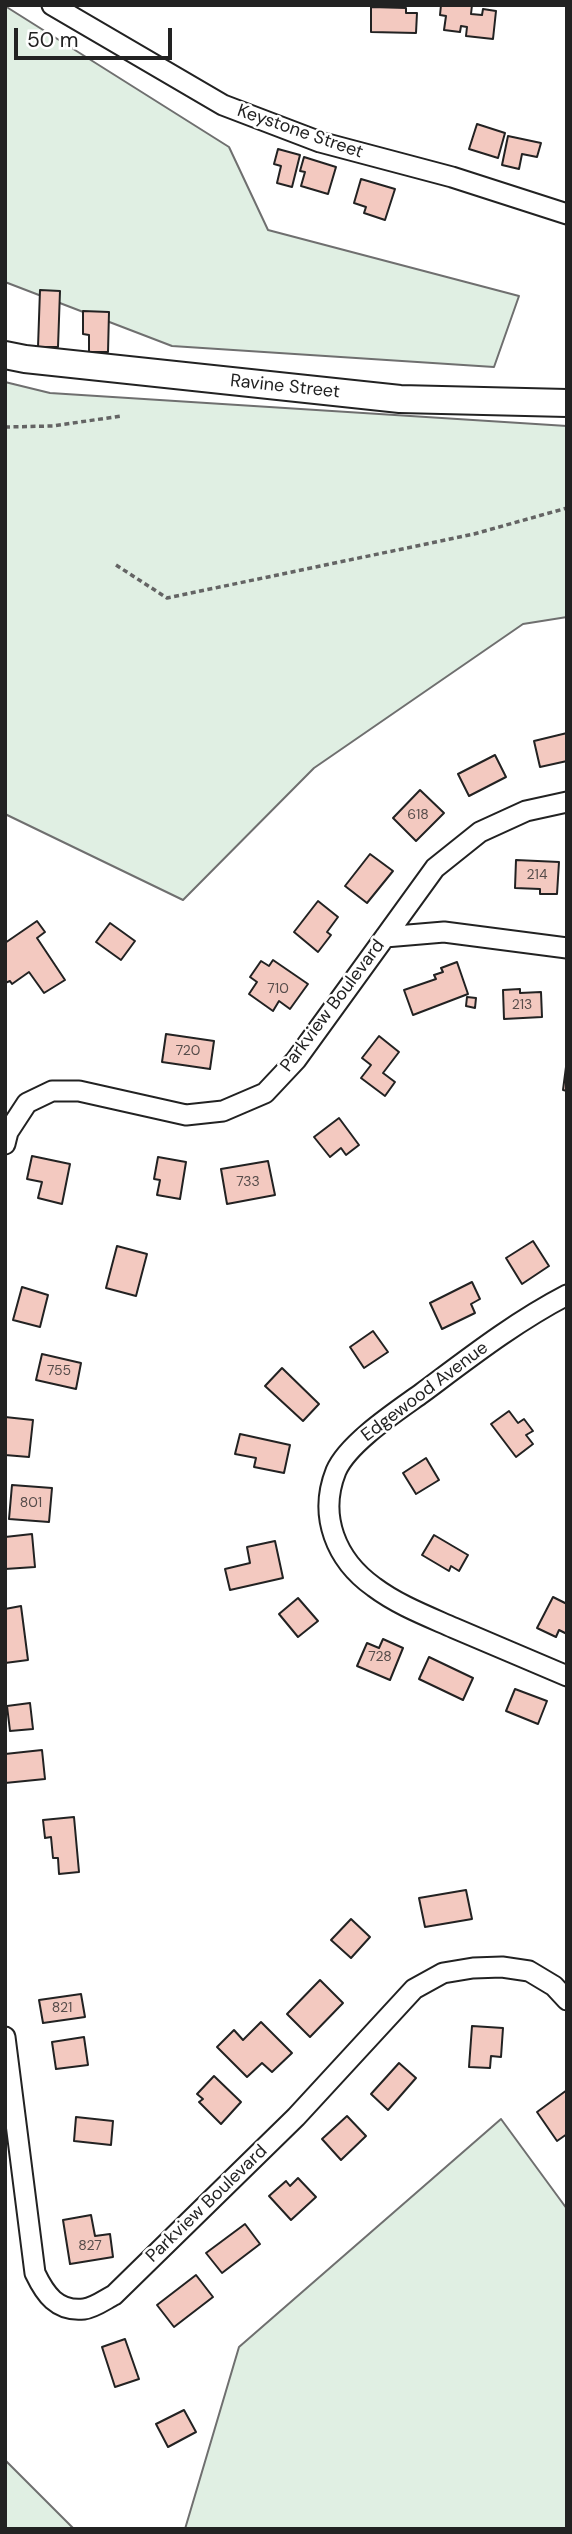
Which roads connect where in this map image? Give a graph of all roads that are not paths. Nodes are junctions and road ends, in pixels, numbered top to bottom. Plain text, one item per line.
1 (52, 5) edge
2 (567, 214) edge
3 (5, 355) edge
4 (567, 403) edge
5 (567, 802) edge
6 (385, 937) junction
7 (567, 948) edge
8 (5, 1144) edge
9 (567, 1295) edge
10 (567, 1676) edge
11 (567, 2000) edge
12 (5, 2037) edge

1 - 2 street, Keystone Street
3 - 4 street, Ravine Street
5 - 6 street, Parkview Boulevard
6 - 7 street
6 - 8 street, Parkview Boulevard
9 - 10 street, Edgewood Avenue
11 - 12 street, Parkview Boulevard

